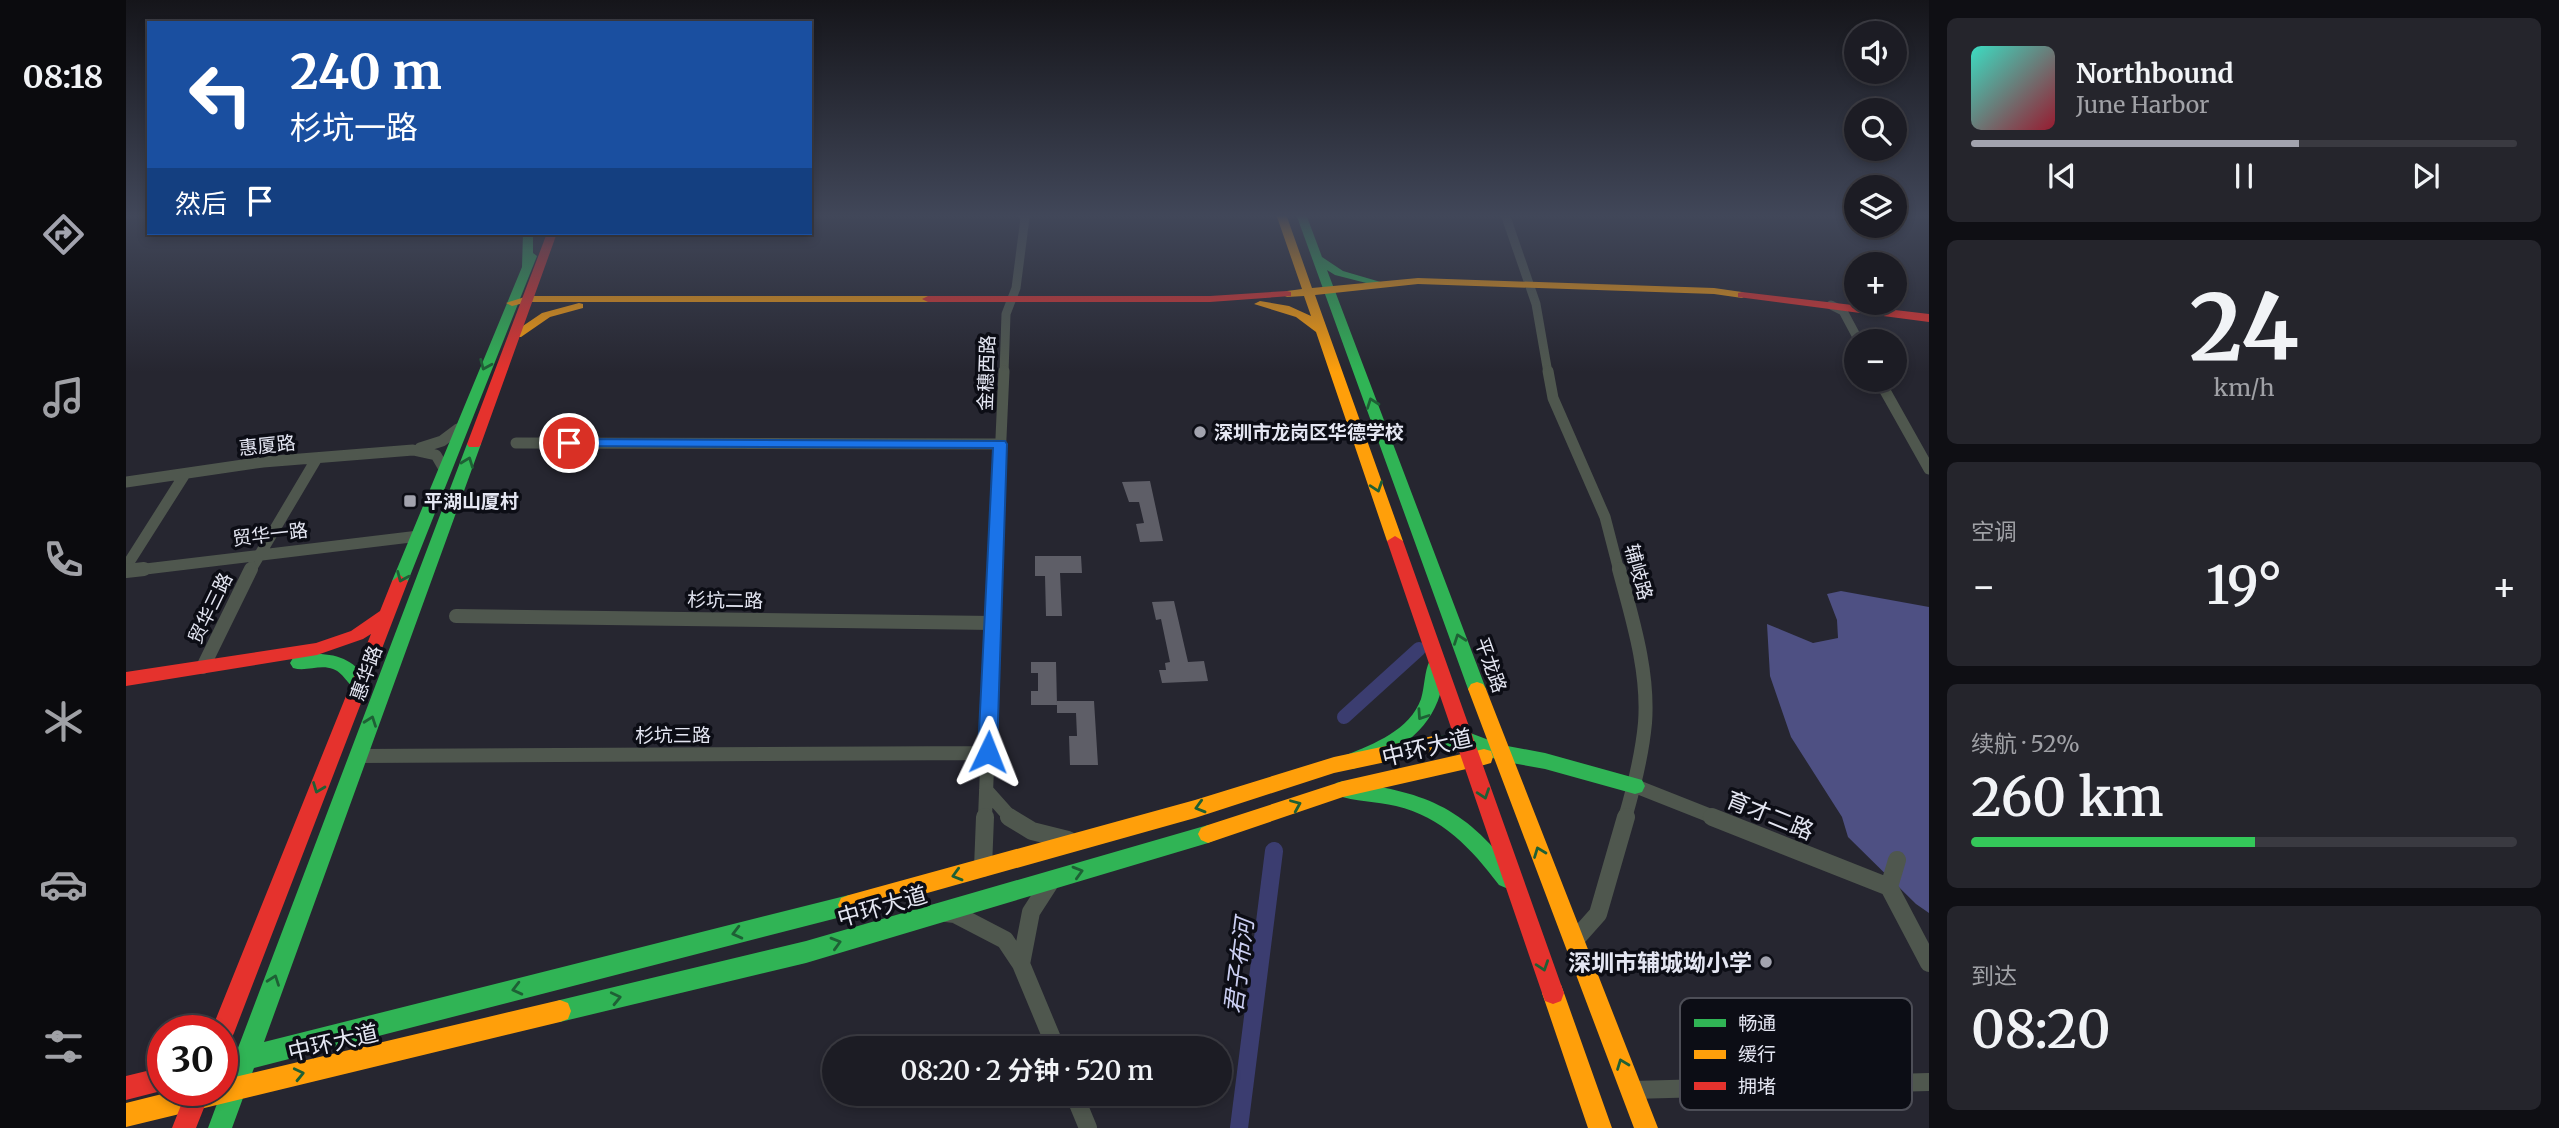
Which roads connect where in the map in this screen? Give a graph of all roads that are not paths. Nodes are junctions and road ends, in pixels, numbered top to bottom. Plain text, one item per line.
1 (534, 267) edge
2 (536, 267) edge
3 (537, 267) edge
4 (537, 267) edge
5 (1019, 267) edge
6 (1300, 267) edge
7 (1321, 267) edge
8 (1331, 267) edge
9 (1522, 267) edge
10 (535, 270) junction
11 (1378, 282) junction
12 (1530, 287) junction
13 (1331, 293) junction
14 (1310, 296) junction
15 (522, 302) junction
16 (580, 302) junction
17 (1010, 303) junction
18 (1260, 304) junction
19 (1837, 308) junction
20 (1929, 320) edge
21 (1851, 329) edge
22 (1322, 331) junction
23 (514, 337) junction
24 (1886, 392) edge
25 (458, 429) junction
26 (516, 443) dead end
27 (1000, 444) junction
28 (413, 450) junction
29 (317, 458) junction
30 (443, 467) junction
31 (1929, 469) edge
32 (185, 474) junction
33 (126, 482) edge
34 (419, 536) junction
35 (258, 555) junction
36 (126, 569) edge
37 (386, 613) junction
38 (456, 616) dead end
39 (993, 623) junction
40 (1434, 651) junction
41 (203, 667) junction
42 (126, 679) edge
43 (359, 683) junction
44 (126, 691) edge
45 (1465, 739) junction
46 (988, 752) junction
47 (1501, 753) junction
48 (358, 756) junction
49 (1472, 760) junction
50 (1353, 761) junction
51 (1635, 786) junction
52 (986, 789) junction
53 (1343, 789) junction
54 (1083, 840) junction
55 (1897, 860) dead end
56 (983, 868) junction
57 (1053, 880) junction
58 (1889, 887) junction
59 (1521, 901) junction
60 (943, 912) junction
61 (1574, 941) junction
62 (1929, 963) edge
63 (1021, 964) junction
64 (229, 1015) edge
65 (1050, 1036) edge
66 (245, 1058) junction
67 (238, 1060) edge
68 (238, 1077) edge
69 (147, 1083) edge
70 (126, 1088) edge
71 (238, 1089) edge
72 (1680, 1089) edge
73 (1632, 1090) junction
74 (156, 1106) edge
75 (192, 1106) edge
76 (228, 1106) edge
77 (1079, 1106) edge
78 (126, 1115) edge
79 (184, 1128) edge
80 (220, 1128) edge
81 (1088, 1128) edge
82 (1600, 1128) edge
83 (1646, 1128) edge

1 - 10 main road
2 - 10 main road, 惠华路
3 - 10 main road, 惠华路
4 - 10 main road
5 - 17 street, 金穗西路
6 - 14 main road
7 - 13 main road, 平龙路
8 - 11 main road
9 - 12 street, 辅岐路
10 - 15 main road, 惠华路
10 - 16 main road
11 - 12 main road
11 - 13 main road
12 - 13 main road
12 - 19 main road
12 - 51 street, 辅岐路
13 - 14 main road
47 -> 13 main road, 平龙路
14 - 17 main road
14 - 18 main road
14 - 22 main road
15 - 16 main road
15 - 23 main road, 惠华路
15 -> 25 main road, 惠华路
16 - 17 main road
16 - 23 main road
17 - 18 main road
17 - 27 street, 金穗西路
18 - 22 main road
19 - 20 main road
19 - 21 street
22 -> 40 main road
48 -> 23 main road, 惠华路
24 - 31 street
25 - 28 street
25 - 30 main road, 惠华路
26 - 27 street
27 - 39 street, 金穗西路
28 - 29 street, 惠厦路
28 - 30 street
29 - 32 street, 惠厦路
29 - 35 street, 贸华三路
30 - 34 main road, 惠华路
32 - 33 street, 惠厦路
32 - 36 street
34 - 35 street, 贸华一路
34 -> 37 main road, 惠华路
35 - 36 street, 贸华一路
35 - 41 street, 贸华三路
37 - 41 main road
37 - 43 main road, 惠华路
38 - 39 street, 杉坑二路
39 - 46 street, 金穗西路
40 - 45 main road
40 -> 50 main road
41 - 42 main road
43 - 44 main road
43 -> 64 main road, 惠华路
45 - 47 main road, 中环大道
45 - 49 main road
45 - 50 main road, 中环大道
46 - 48 street, 杉坑三路
46 - 52 street, 金穗西路
47 - 49 main road, 中环大道
47 - 51 main road
61 -> 47 main road, 平龙路
66 -> 48 main road, 惠华路
49 - 53 main road, 中环大道
49 -> 59 main road
50 -> 54 main road, 中环大道
51 - 58 street, 育才二路
51 - 61 street, 辅岐路
52 - 54 street
52 - 56 street, 金穗西路
57 -> 53 main road, 中环大道
53 - 59 main road
54 - 56 main road, 中环大道
55 - 58 street
56 -> 66 main road, 中环大道
57 - 60 main road, 中环大道
57 - 63 street
58 - 62 street
59 -> 82 main road
60 - 63 street
71 -> 60 main road, 中环大道
73 -> 61 main road, 平龙路
63 - 65 street
66 - 67 main road, 中环大道
66 - 68 main road, 惠华路
69 - 70 main road
72 - 73 street
73 - 83 main road, 平龙路
74 - 78 main road, 中环大道
75 - 79 main road
76 - 80 main road, 惠华路
77 - 81 street

